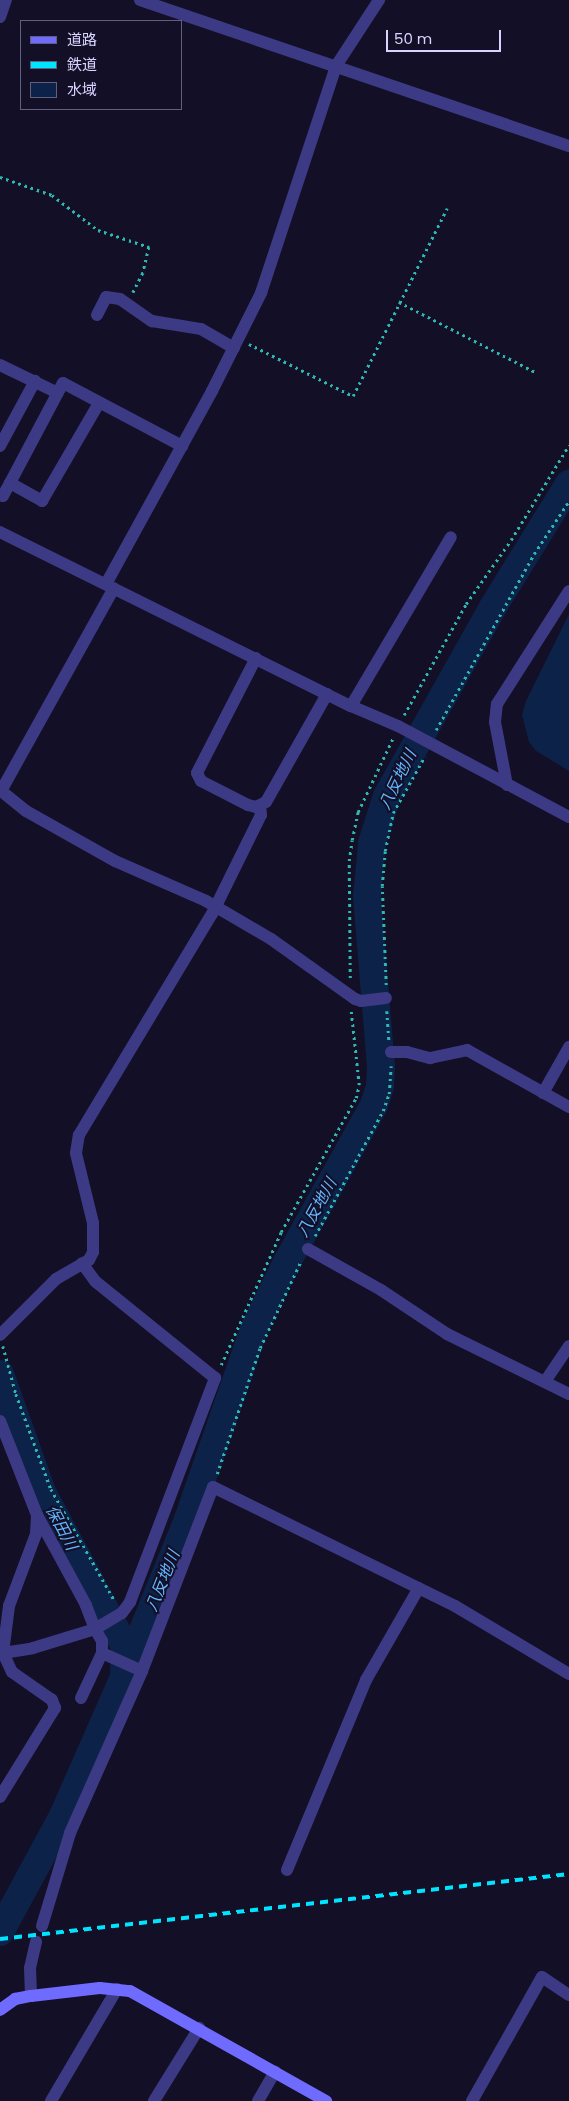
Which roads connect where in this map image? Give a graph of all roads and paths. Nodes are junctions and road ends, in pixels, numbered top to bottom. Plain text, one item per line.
1 (6, 0) edge
2 (140, 0) edge
3 (379, 0) edge
4 (0, 17) edge
5 (336, 66) junction
6 (569, 146) edge
7 (0, 177) edge
8 (447, 208) dead end
9 (399, 302) junction
10 (128, 304) junction
11 (97, 315) dead end
12 (236, 344) junction
13 (0, 365) edge
14 (537, 373) dead end
15 (35, 381) junction
16 (58, 393) junction
17 (99, 403) junction
18 (569, 445) edge
19 (0, 446) edge
20 (182, 446) junction
21 (10, 483) junction
22 (0, 495) edge
23 (569, 501) edge
24 (0, 532) edge
25 (451, 537) dead end
26 (110, 586) junction
27 (569, 591) edge
28 (256, 658) junction
29 (327, 694) junction
30 (351, 706) junction
31 (402, 728) junction
32 (429, 743) junction
33 (507, 785) junction
34 (1, 790) edge
35 (260, 806) junction
36 (569, 817) edge
37 (214, 908) junction
38 (350, 995) junction
39 (384, 998) junction
40 (569, 1048) edge
41 (391, 1052) junction
42 (543, 1093) junction
43 (569, 1108) edge
44 (308, 1249) junction
45 (82, 1263) junction
46 (1, 1340) edge
47 (569, 1346) edge
48 (215, 1378) junction
49 (546, 1380) junction
50 (569, 1394) edge
51 (0, 1422) edge
52 (213, 1487) junction
53 (37, 1515) junction
54 (419, 1588) junction
55 (122, 1612) junction
56 (94, 1629) junction
57 (1, 1653) edge
58 (102, 1653) junction
59 (139, 1670) junction
60 (569, 1674) edge
61 (81, 1698) dead end
62 (0, 1797) edge
63 (287, 1870) dead end
64 (42, 1926) dead end
65 (36, 1942) dead end
66 (117, 1988) junction
67 (569, 1995) edge
68 (31, 1996) junction
69 (0, 2010) edge
70 (199, 2028) junction
71 (275, 2072) junction
72 (51, 2101) edge
73 (154, 2101) edge
74 (258, 2101) edge
75 (326, 2101) edge
76 (472, 2101) edge

1 - 4 street
2 - 5 street
3 - 5 street
5 - 6 street
5 - 12 street
7 - 10 path
8 - 9 path
9 - 12 path
9 - 14 path
10 - 11 street
10 - 12 street
12 - 20 street
13 - 15 street
15 - 16 street
15 - 19 street
16 - 17 street
16 - 21 street
17 - 20 street
17 - 21 street
18 - 31 path
20 - 26 street
21 - 22 street
23 - 32 path
24 - 26 street
25 - 30 street
26 - 28 street
26 - 34 street
27 - 33 street
28 - 29 street
28 - 35 street
29 - 30 street
29 - 35 street
30 - 31 street
31 - 32 street
31 - 38 path
32 - 33 street
32 - 39 path
33 - 36 street
34 - 37 street
35 - 37 street
37 - 38 street
37 - 45 street
38 - 39 street
38 - 48 path
39 - 41 path
40 - 42 street
41 - 42 street
41 - 44 path
42 - 43 street
44 - 49 street
44 - 52 path
45 - 46 street
45 - 48 street
46 - 55 path
47 - 49 street
48 - 55 street
49 - 50 street
51 - 53 street
52 - 54 street
52 - 59 street
53 - 56 street
53 - 57 street
54 - 60 street
54 - 63 street
55 - 56 street
56 - 57 street
56 - 58 street
57 - 62 street
58 - 59 street
58 - 61 street
59 - 64 street
65 - 68 street
66 - 68 street
66 - 70 street
66 - 72 street
67 - 76 street
68 - 69 street
70 - 71 street
70 - 73 street
71 - 74 street
71 - 75 street

